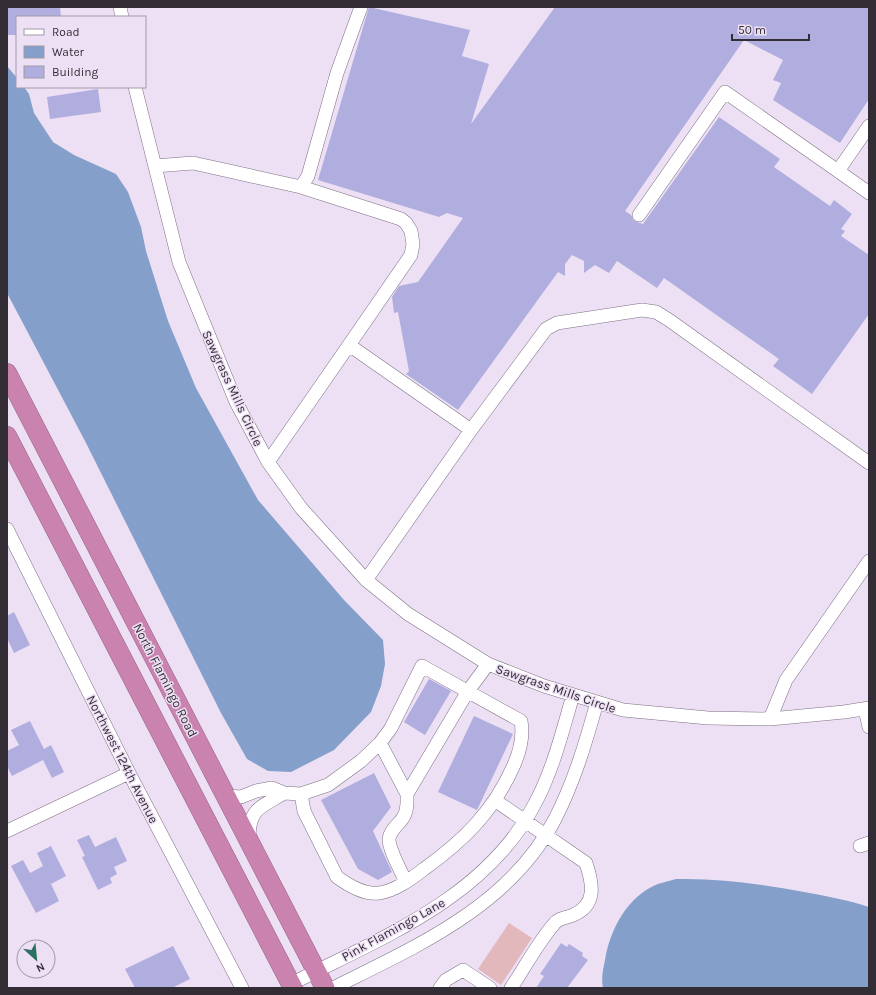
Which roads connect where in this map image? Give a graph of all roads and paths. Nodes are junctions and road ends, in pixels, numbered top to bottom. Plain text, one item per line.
1 (361, 7) edge
2 (135, 88) edge
3 (869, 126) edge
4 (155, 166) junction
5 (838, 171) junction
6 (301, 187) junction
7 (869, 192) edge
8 (639, 215) dead end
9 (349, 345) junction
10 (7, 373) edge
11 (471, 430) junction
12 (7, 436) edge
13 (268, 462) junction
14 (869, 463) edge
15 (7, 529) edge
16 (869, 561) edge
17 (366, 580) junction
18 (488, 664) junction
19 (468, 691) junction
20 (573, 695) junction
21 (597, 702) junction
22 (867, 708) edge
23 (770, 719) junction
24 (869, 726) edge
25 (380, 743) junction
26 (129, 773) junction
27 (284, 793) junction
28 (301, 794) junction
29 (408, 794) junction
30 (226, 796) junction
31 (496, 801) junction
32 (525, 821) junction
33 (7, 831) edge
34 (546, 835) junction
35 (249, 840) junction
36 (406, 882) junction
37 (316, 971) junction
38 (237, 986) edge
39 (292, 986) edge
40 (325, 988) edge
41 (334, 988) edge
42 (440, 988) edge
43 (490, 988) edge
44 (511, 988) edge

1 - 6 street
2 - 4 street, Sawgrass Mills Circle
3 - 5 street
4 - 6 street
4 - 13 street, Sawgrass Mills Circle
5 - 7 street
5 - 8 street
6 - 9 street
9 - 11 street
9 - 13 street
10 - 30 highway, North Flamingo Road
11 - 14 street
11 - 17 street
12 - 39 highway
13 - 17 street, Sawgrass Mills Circle
15 - 26 street, Northwest 124th Avenue
16 - 23 street
17 - 18 street, Sawgrass Mills Circle
18 - 19 street
18 - 20 street, Sawgrass Mills Circle
19 - 25 street
19 - 29 street
19 - 31 street
20 - 21 street, Sawgrass Mills Circle
20 - 32 street, Pink Flamingo Lane
21 - 23 street, Sawgrass Mills Circle
21 - 34 street, Pink Flamingo Lane
22 - 23 street, Sawgrass Mills Circle
22 - 24 street
25 - 28 street
25 - 29 street
26 - 33 street
26 - 38 street, Northwest 124th Avenue
27 - 28 street
27 - 30 street
27 - 35 street
28 - 36 street
29 - 36 street
30 - 35 highway, North Flamingo Road
31 - 32 street
31 - 36 street
32 - 34 street
32 - 37 street, Pink Flamingo Lane
34 - 41 street, Pink Flamingo Lane
34 - 44 street
35 - 37 highway, North Flamingo Road
37 - 39 street, Pink Flamingo Lane
37 - 40 highway, North Flamingo Road
42 - 43 street

